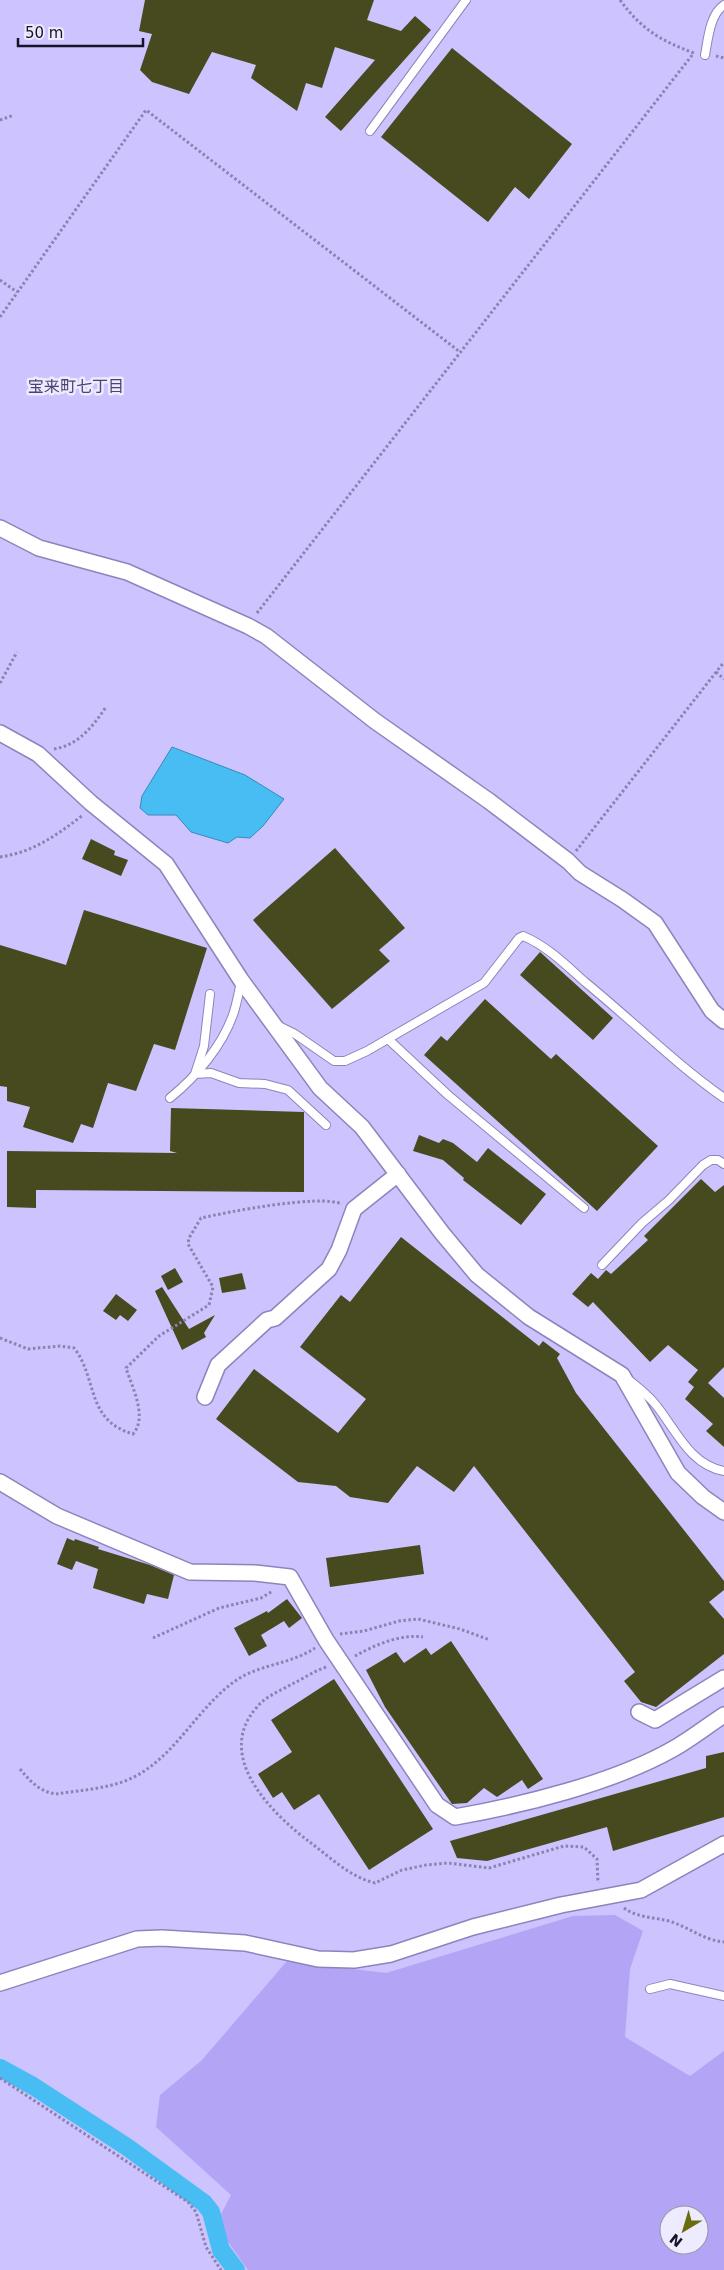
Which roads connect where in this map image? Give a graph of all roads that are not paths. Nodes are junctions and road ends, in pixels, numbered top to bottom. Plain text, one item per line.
1 (466, 0) edge
2 (724, 5) edge
3 (705, 55) road end
4 (370, 131) dead end
5 (0, 528) edge
6 (0, 733) edge
7 (241, 980) junction
8 (210, 994) dead end
9 (724, 1020) edge
10 (271, 1022) junction
11 (388, 1039) junction
12 (195, 1074) junction
13 (170, 1098) dead end
14 (724, 1098) edge
15 (326, 1125) dead end
16 (724, 1164) edge
17 (398, 1174) junction
18 (584, 1208) dead end
19 (602, 1265) dead end
20 (622, 1375) junction
21 (205, 1397) dead end
22 (724, 1471) edge
23 (0, 1482) edge
24 (724, 1512) edge
25 (724, 1678) edge
26 (639, 1712) dead end
27 (724, 1715) edge
28 (724, 1844) edge
29 (0, 1983) edge
30 (650, 1989) dead end
31 (724, 1996) edge

1 - 4 lane
2 - 3 lane
5 - 9 street
6 - 7 street
7 - 10 street
7 - 12 lane
8 - 12 lane
10 - 11 lane
10 - 17 street
11 - 14 lane
11 - 18 lane
12 - 13 lane
12 - 15 lane
16 - 19 lane
17 - 20 street
17 - 21 street
20 - 22 lane
20 - 24 street
23 - 27 street
25 - 26 street
28 - 29 street
30 - 31 lane

